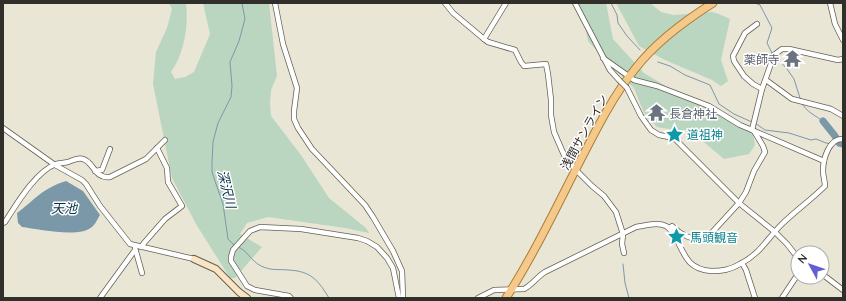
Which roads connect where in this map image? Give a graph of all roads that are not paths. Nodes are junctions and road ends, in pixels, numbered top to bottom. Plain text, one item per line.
1 (275, 3) edge
2 (446, 3) edge
3 (506, 3) edge
4 (575, 3) edge
5 (713, 3) edge
6 (830, 3) edge
7 (757, 24) dead end
8 (484, 39) junction
9 (843, 40) edge
10 (603, 58) junction
11 (843, 59) edge
12 (628, 77) junction
13 (766, 80) junction
14 (762, 89) junction
15 (843, 116) edge
16 (3, 128) edge
17 (752, 130) junction
18 (843, 139) edge
19 (165, 140) dead end
20 (157, 148) junction
21 (110, 149) dead end
22 (824, 161) junction
23 (55, 164) junction
24 (576, 170) junction
25 (95, 171) junction
26 (739, 203) junction
27 (3, 223) edge
28 (669, 228) junction
29 (775, 232) junction
30 (623, 234) junction
31 (141, 247) junction
32 (135, 248) junction
33 (790, 248) edge
34 (624, 253) dead end
35 (194, 259) joint
36 (742, 263) junction
37 (142, 273) dead end
38 (830, 280) edge
39 (791, 285) edge
40 (511, 290) junction
41 (843, 290) edge
42 (100, 298) edge
43 (247, 298) edge
44 (291, 298) edge
45 (399, 298) edge
46 (403, 298) edge
47 (478, 298) edge
48 (506, 298) edge
49 (755, 298) edge
50 (782, 298) edge

1 - 46 street
2 - 8 street
3 - 8 street
4 - 10 street
5 - 12 main road, 浅間サンライン
6 - 9 street
7 - 14 street
8 - 24 street
10 - 12 street
10 - 26 street, bridge
11 - 13 street
12 - 17 street
12 - 24 main road, 浅間サンライン
13 - 14 street
13 - 15 street
14 - 17 street
16 - 23 street
17 - 22 street
17 - 26 street
18 - 22 street
19 - 20 street
20 - 25 street
20 - 31 street
21 - 25 street
22 - 29 street
23 - 25 street
23 - 27 street
23 - 32 street
24 - 30 street
24 - 40 main road, 浅間サンライン
26 - 28 street
26 - 29 street
28 - 30 street
28 - 36 street
29 - 33 street
29 - 36 street
30 - 34 street
30 - 40 street
31 - 32 street
31 - 35 street
32 - 37 street
32 - 42 street
35 - 43 street
36 - 49 street
38 - 41 street
39 - 50 street
40 - 47 street
40 - 48 main road, 浅間サンライン
44 - 45 street

